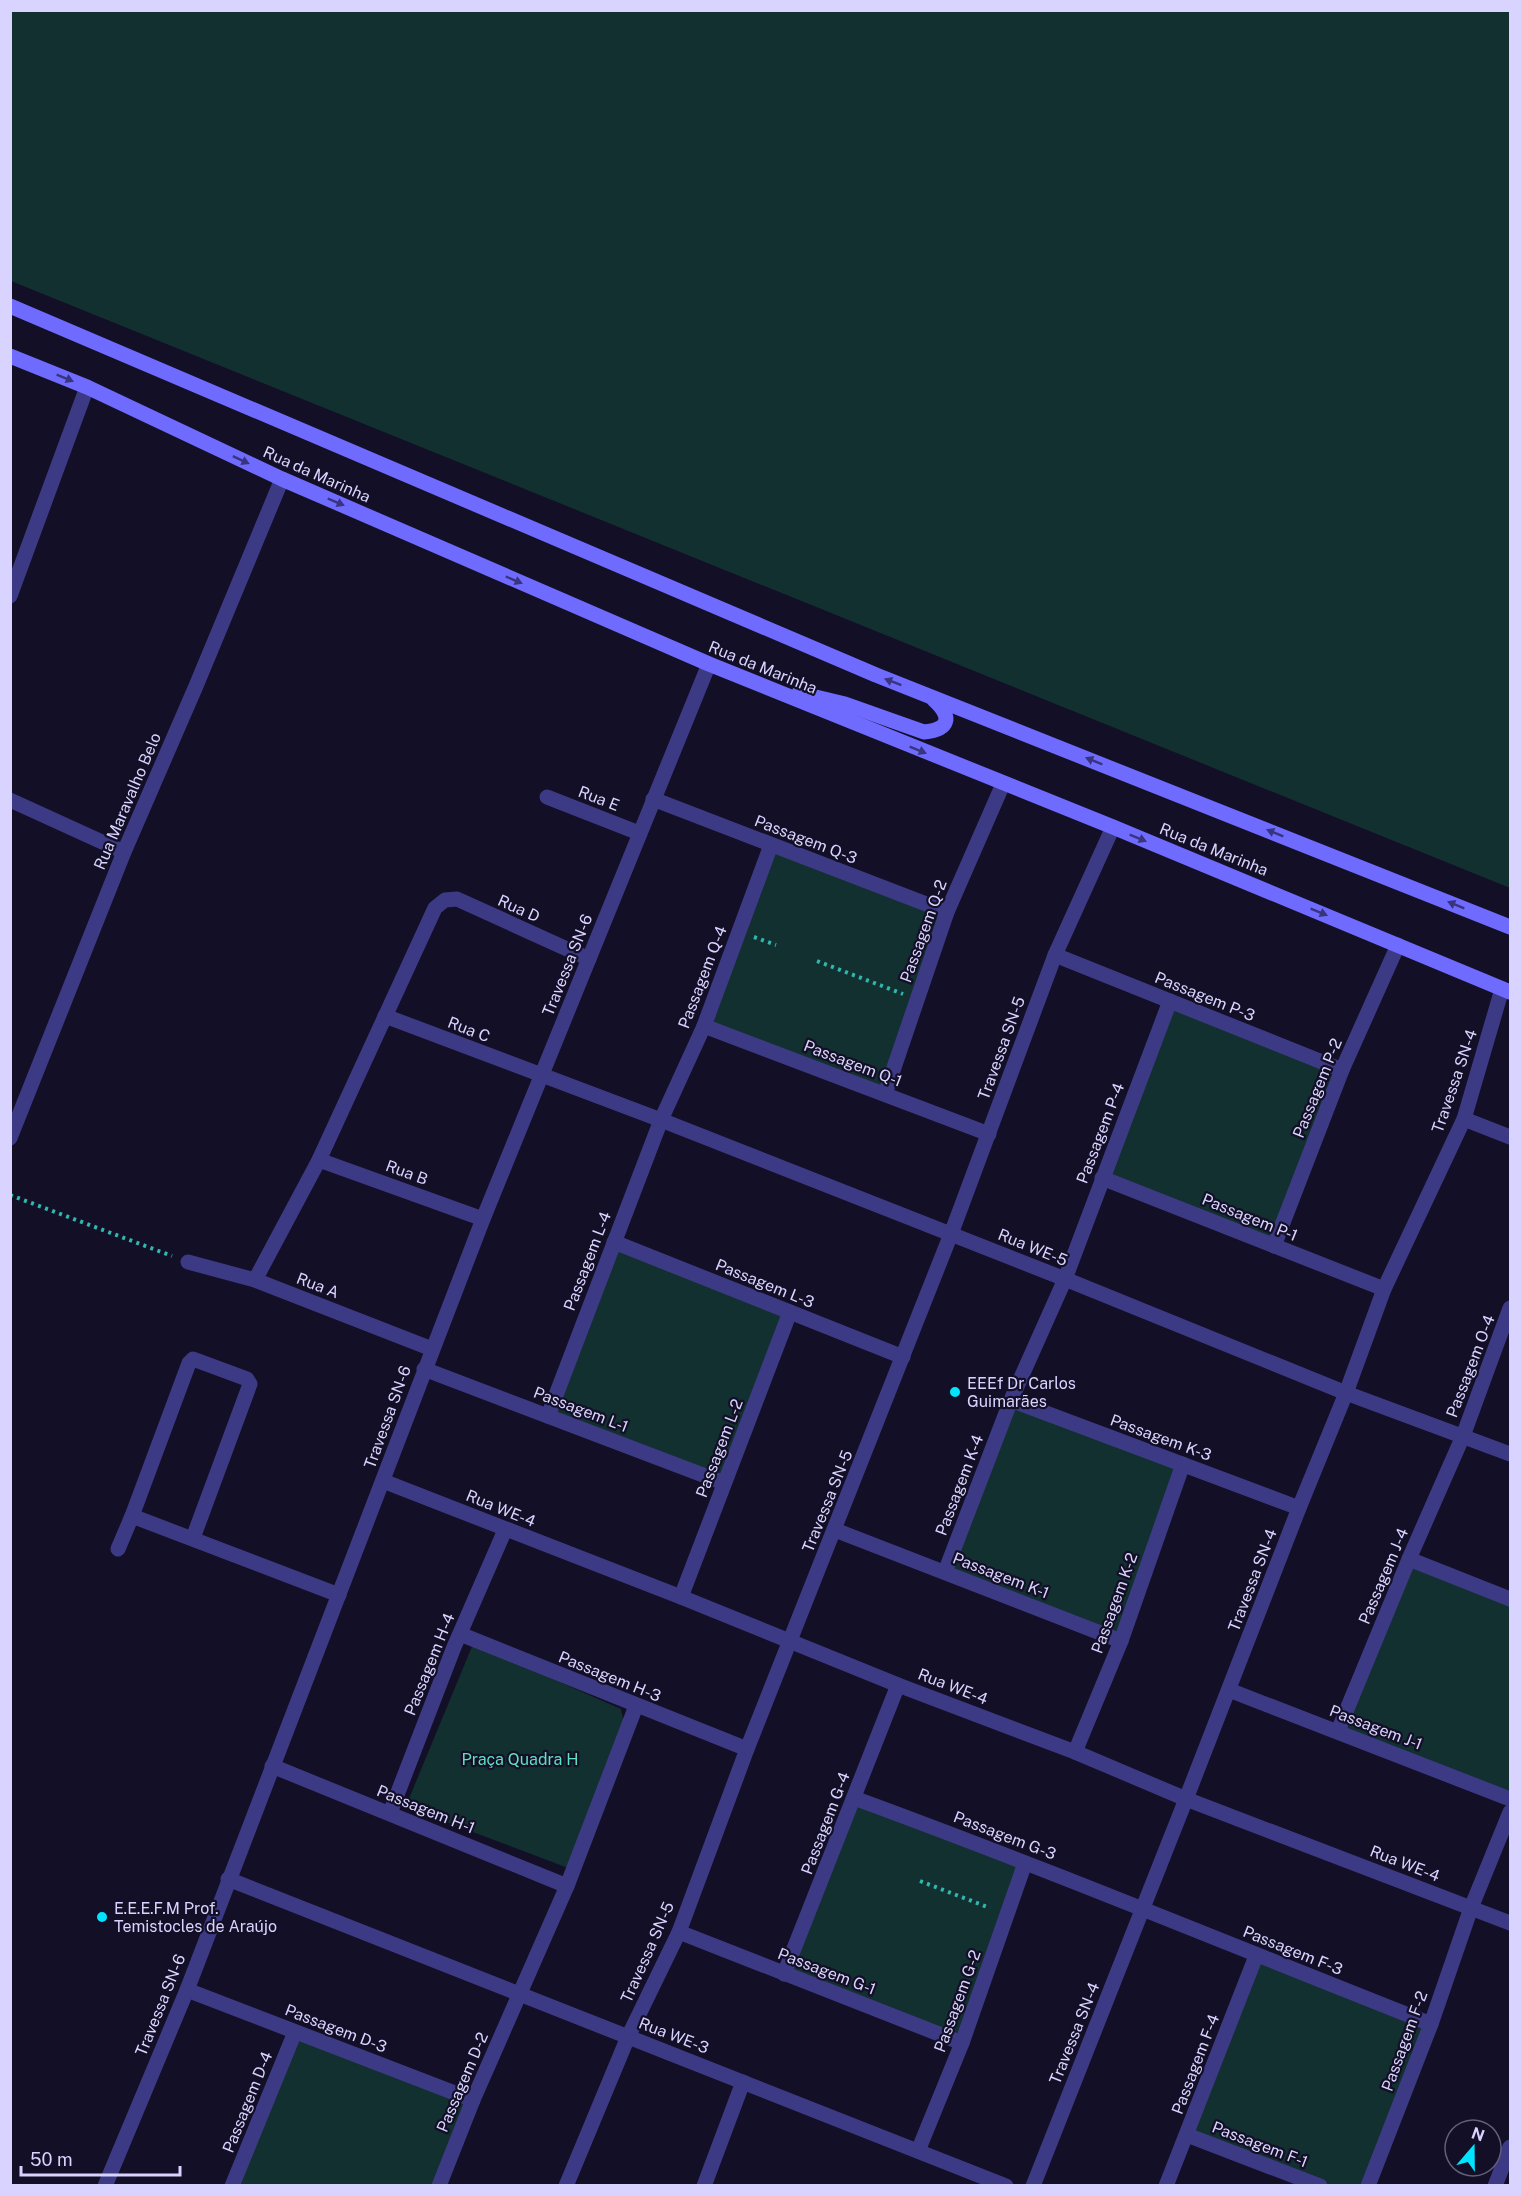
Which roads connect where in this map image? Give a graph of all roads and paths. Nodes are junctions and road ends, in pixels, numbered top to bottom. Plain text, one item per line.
1 (10, 309) edge
2 (10, 356) edge
3 (87, 387) junction
4 (282, 479) junction
5 (10, 596) edge
6 (709, 664) junction
7 (756, 683) junction
8 (930, 696) junction
9 (1003, 784) junction
10 (547, 797) dead end
11 (653, 799) junction
12 (10, 800) edge
13 (1113, 827) junction
14 (639, 832) junction
15 (771, 845) junction
16 (124, 852) junction
17 (947, 912) junction
18 (1510, 927) edge
19 (1398, 945) junction
20 (1055, 955) junction
21 (589, 959) junction
22 (817, 961) dead end
23 (1506, 990) edge
24 (917, 999) junction
25 (1170, 1001) junction
26 (384, 1016) junction
27 (704, 1026) junction
28 (1342, 1070) junction
29 (541, 1075) junction
30 (885, 1094) junction
31 (1464, 1119) junction
32 (660, 1120) junction
33 (989, 1134) junction
34 (1510, 1137) edge
35 (10, 1138) edge
36 (319, 1160) junction
37 (1102, 1178) junction
38 (10, 1195) edge
39 (483, 1219) junction
40 (951, 1234) junction
41 (614, 1242) junction
42 (1274, 1246) junction
43 (189, 1262) joint
44 (1065, 1279) junction
45 (255, 1281) junction
46 (1384, 1289) junction
47 (1510, 1308) edge
48 (790, 1312) junction
49 (1505, 1337) edge
50 (432, 1349) junction
51 (903, 1357) junction
52 (424, 1369) junction
53 (1346, 1394) junction
54 (1011, 1400) junction
55 (548, 1416) junction
56 (1463, 1436) junction
57 (1510, 1454) edge
58 (1183, 1464) junction
59 (383, 1480) junction
60 (724, 1483) junction
61 (1299, 1508) junction
62 (132, 1516) junction
63 (506, 1530) junction
64 (835, 1530) junction
65 (193, 1538) junction
66 (118, 1549) dead end
67 (1409, 1559) junction
68 (945, 1572) junction
69 (339, 1595) junction
70 (681, 1597) junction
71 (1510, 1599) edge
72 (460, 1634) junction
73 (789, 1641) junction
74 (1120, 1641) junction
75 (898, 1684) junction
76 (1229, 1690) junction
77 (636, 1706) junction
78 (1338, 1731) junction
79 (747, 1749) junction
80 (1075, 1752) junction
81 (272, 1766) junction
82 (854, 1798) junction
83 (1186, 1799) junction
84 (1510, 1799) edge
85 (1510, 1812) edge
86 (390, 1813) junction
87 (1025, 1863) junction
88 (228, 1879) junction
89 (920, 1881) dead end
90 (567, 1886) junction
91 (990, 1908) dead end
92 (1143, 1908) junction
93 (1471, 1908) junction
94 (1510, 1923) edge
95 (679, 1932) junction
96 (1257, 1956) junction
97 (784, 1974) junction
98 (187, 1990) junction
99 (519, 1994) junction
100 (1431, 2024) junction
101 (295, 2032) junction
102 (628, 2037) junction
103 (962, 2043) junction
104 (743, 2082) junction
105 (473, 2100) junction
106 (1187, 2135) junction
107 (1510, 2147) edge
108 (918, 2151) junction
109 (105, 2186) edge
110 (232, 2186) edge
111 (439, 2186) edge
112 (566, 2186) edge
113 (704, 2186) edge
114 (1006, 2186) edge
115 (1033, 2186) edge
116 (1166, 2186) edge
117 (1320, 2186) edge
118 (1368, 2186) edge
119 (1495, 2186) edge

8 -> 1 main road, Rua da Marinha
2 -> 3 main road, Rua da Marinha
3 -> 4 main road, Rua da Marinha
3 - 5 street
4 -> 6 main road, Rua da Marinha
4 - 16 street, Rua Maravalho Belo
6 - 7 main road, Rua da Marinha
6 - 11 street, Travessa SN-6
7 - 8 main road
7 -> 9 main road, Rua da Marinha
18 -> 8 main road, Rua da Marinha
9 - 13 main road, Rua da Marinha
9 - 17 street, Passagem Q-2
10 - 14 street, Rua E
11 - 14 street, Travessa SN-6
11 - 15 street, Passagem Q-3
12 - 16 street
13 -> 19 main road, Rua da Marinha
13 - 20 street, Travessa SN-5
14 - 21 street, Travessa SN-6
15 - 17 street, Passagem Q-3
15 - 27 street, Passagem Q-4
16 - 35 street, Rua Maravalho Belo
17 - 24 street, Passagem Q-2
19 - 23 main road, Rua da Marinha
19 - 28 street, Passagem P-2
20 - 25 street, Passagem P-3
20 - 33 street, Travessa SN-5
21 - 26 street, Rua D
21 - 29 street, Travessa SN-6
22 - 24 path
23 - 31 street, Travessa SN-4
24 - 30 street, Passagem Q-2
25 - 28 street, Passagem P-3
25 - 37 street, Passagem P-4
26 - 29 street, Rua C
26 - 36 street
27 - 30 street, Passagem Q-1
27 - 32 street, Passagem Q-4
28 - 42 street, Passagem P-2
29 - 32 street, Rua WE-5
29 - 39 street, Travessa SN-6
30 - 33 street, Passagem Q-1
31 - 34 street
31 - 46 street, Travessa SN-4
32 - 40 street, Rua WE-5
32 - 41 street, Passagem L-4
33 - 40 street, Travessa SN-5
36 - 39 street, Rua B
36 - 45 street
37 - 42 street, Passagem P-1
37 - 44 street, Passagem P-4
38 - 43 path
39 - 50 street, Travessa SN-6
40 - 44 street, Rua WE-5
40 - 51 street, Travessa SN-5
41 - 48 street, Passagem L-3
41 - 55 street, Passagem L-4
42 - 46 street, Passagem P-1
43 - 45 street, Rua A
44 - 53 street, Rua WE-5
44 - 54 street, Passagem K-4
45 - 50 street, Rua A
46 - 53 street, Travessa SN-4
47 - 49 street, Passagem O-4
48 - 51 street, Passagem L-3
48 - 60 street, Passagem L-2
49 - 56 street, Passagem O-4
50 - 52 street, Travessa SN-6
51 - 64 street, Travessa SN-5
52 - 55 street, Passagem L-1
52 - 59 street, Travessa SN-6
53 - 56 street, Rua WE-5
53 - 61 street, Travessa SN-4
54 - 58 street, Passagem K-3
54 - 68 street, Passagem K-4
55 - 60 street, Passagem L-1
56 - 57 street, Rua WE-5
56 - 67 street, Passagem J-4
58 - 61 street, Passagem K-3
58 - 74 street, Passagem K-2
59 - 63 street, Rua WE-4
59 - 69 street, Travessa SN-6
60 - 70 street, Passagem L-2
61 - 76 street, Travessa SN-4
62 - 65 street
62 - 65 street
62 - 66 street
63 - 70 street, Rua WE-4
63 - 72 street, Passagem H-4
64 - 68 street, Passagem K-1
64 - 73 street, Travessa SN-5
65 - 69 street
67 - 71 street
67 - 78 street, Passagem J-4
68 - 74 street, Passagem K-1
69 - 81 street, Travessa SN-6
70 - 73 street, Rua WE-4
72 - 77 street, Passagem H-3
72 - 86 street, Passagem H-4
73 - 75 street, Rua WE-4
73 - 79 street, Travessa SN-5
74 - 80 street, Passagem K-2
75 - 80 street, Rua WE-4
75 - 82 street, Passagem G-4
76 - 78 street, Passagem J-1
76 - 83 street, Travessa SN-4
77 - 79 street, Passagem H-3
77 - 90 street, Passagem D-2
78 - 84 street, Passagem J-1
79 - 95 street, Travessa SN-5
80 - 83 street, Rua WE-4
81 - 86 street, Passagem H-1
81 - 88 street, Travessa SN-6
82 - 87 street, Passagem G-3
82 - 97 street, Passagem G-4
83 - 92 street, Travessa SN-4
83 - 93 street, Rua WE-4
85 - 93 street, Passagem F-2
86 - 90 street, Passagem H-1
87 - 92 street, Passagem G-3
87 - 103 street, Passagem G-2
88 - 98 street, Travessa SN-6
88 - 99 street, Rua WE-3
89 - 91 path
90 - 99 street, Passagem D-2
92 - 96 street, Passagem F-3
92 - 115 street, Travessa SN-4
93 - 94 street, Rua WE-4
93 - 100 street, Passagem F-2
95 - 97 street, Passagem G-1
95 - 102 street, Travessa SN-5
96 - 100 street, Passagem F-3
96 - 106 street, Passagem F-4
97 - 103 street, Passagem G-1
98 - 101 street, Passagem D-3
98 - 109 street, Travessa SN-6
99 - 102 street, Rua WE-3
99 - 105 street, Passagem D-2
100 - 118 street, Passagem F-2
101 - 105 street, Passagem D-3
101 - 110 street, Passagem D-4
102 - 104 street, Rua WE-3
102 - 112 street, Travessa SN-5
103 - 108 street, Passagem G-2
104 - 108 street, Rua WE-3
104 - 113 street
105 - 111 street, Passagem D-2
106 - 116 street, Passagem F-4
106 - 117 street, Passagem F-1
107 - 119 street
108 - 114 street, Rua WE-3

